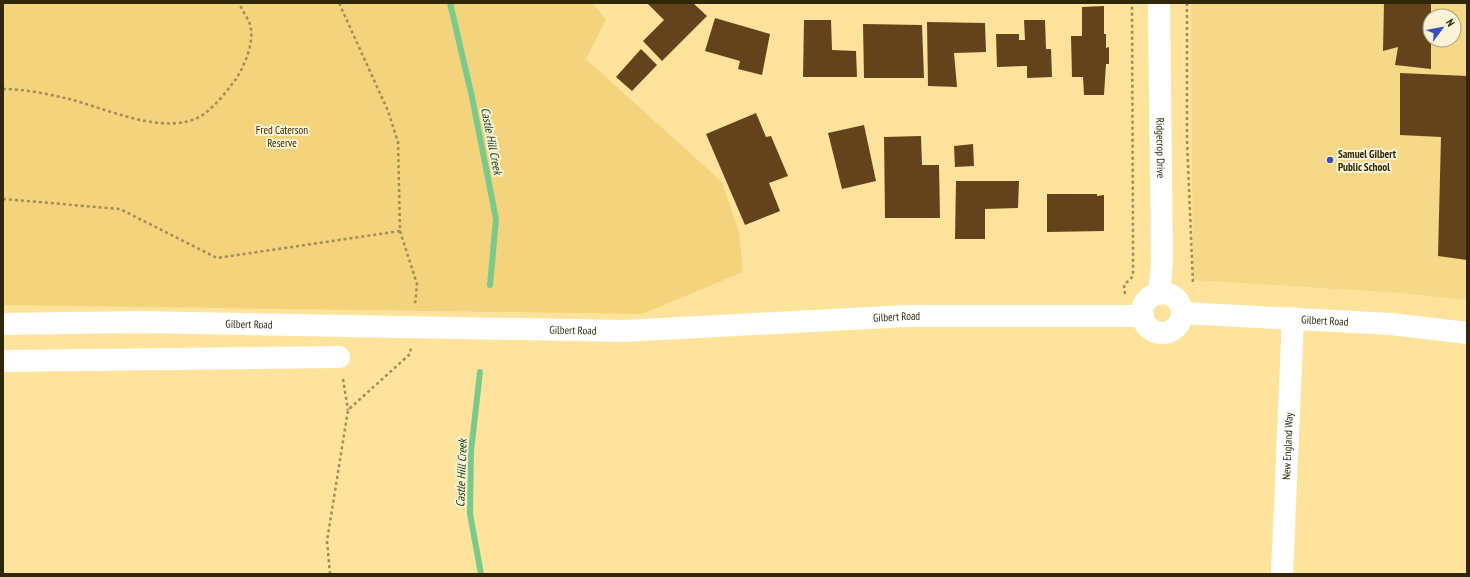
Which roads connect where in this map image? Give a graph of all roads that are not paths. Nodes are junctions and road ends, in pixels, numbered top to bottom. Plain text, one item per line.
1 (1159, 3) edge
2 (1159, 294) junction
3 (1182, 313) junction
4 (1135, 316) junction
5 (1293, 318) junction
6 (3, 324) edge
7 (1467, 334) edge
8 (339, 357) road end
9 (3, 361) edge
10 (1282, 574) edge

1 - 2 main road, Ridgecrop Drive
2 - 3 main road
2 - 4 main road
3 - 4 main road
3 - 5 main road, Gilbert Road
4 - 6 main road, Gilbert Road
5 - 7 main road, Gilbert Road
5 - 10 main road, New England Way
8 - 9 main road

